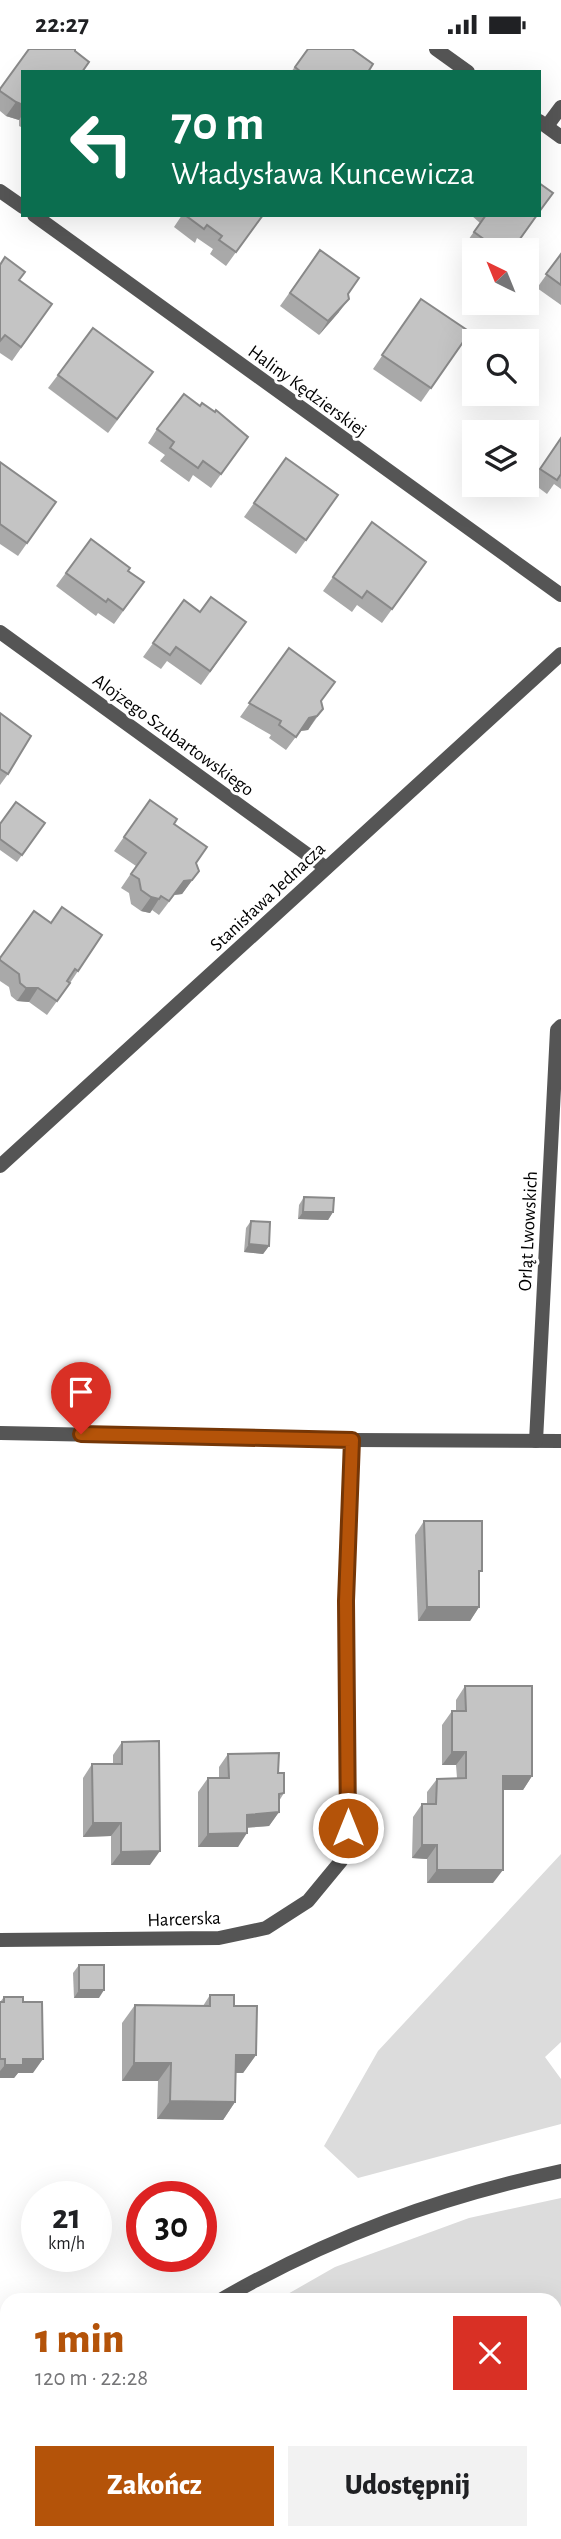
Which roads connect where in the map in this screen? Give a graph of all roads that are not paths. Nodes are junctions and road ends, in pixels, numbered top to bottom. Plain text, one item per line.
1 (436, 49) edge
2 (465, 70) edge
3 (561, 107) edge
4 (543, 124) edge
5 (561, 137) edge
6 (0, 191) edge
7 (21, 206) edge
8 (37, 217) edge
9 (561, 594) edge
10 (0, 632) edge
11 (561, 654) edge
12 (326, 868) junction
13 (561, 1026) edge
14 (0, 1166) edge
15 (0, 1433) edge
16 (352, 1440) junction
17 (536, 1441) junction
18 (561, 1441) edge
19 (0, 1940) edge
20 (561, 2171) edge
21 (232, 2293) edge

1 - 2 street
3 - 4 street
4 - 5 street
6 - 7 street
8 - 9 street, Haliny Kędzierskiej
10 - 12 street, Alojzego Szubartowskiego
11 - 12 street, Stanisława Jednacza
12 - 14 street, Stanisława Jednacza
13 - 17 street, Orląt Lwowskich
15 - 16 street
16 - 17 street
16 - 19 street, Harcerska
17 - 18 street
20 - 21 street

